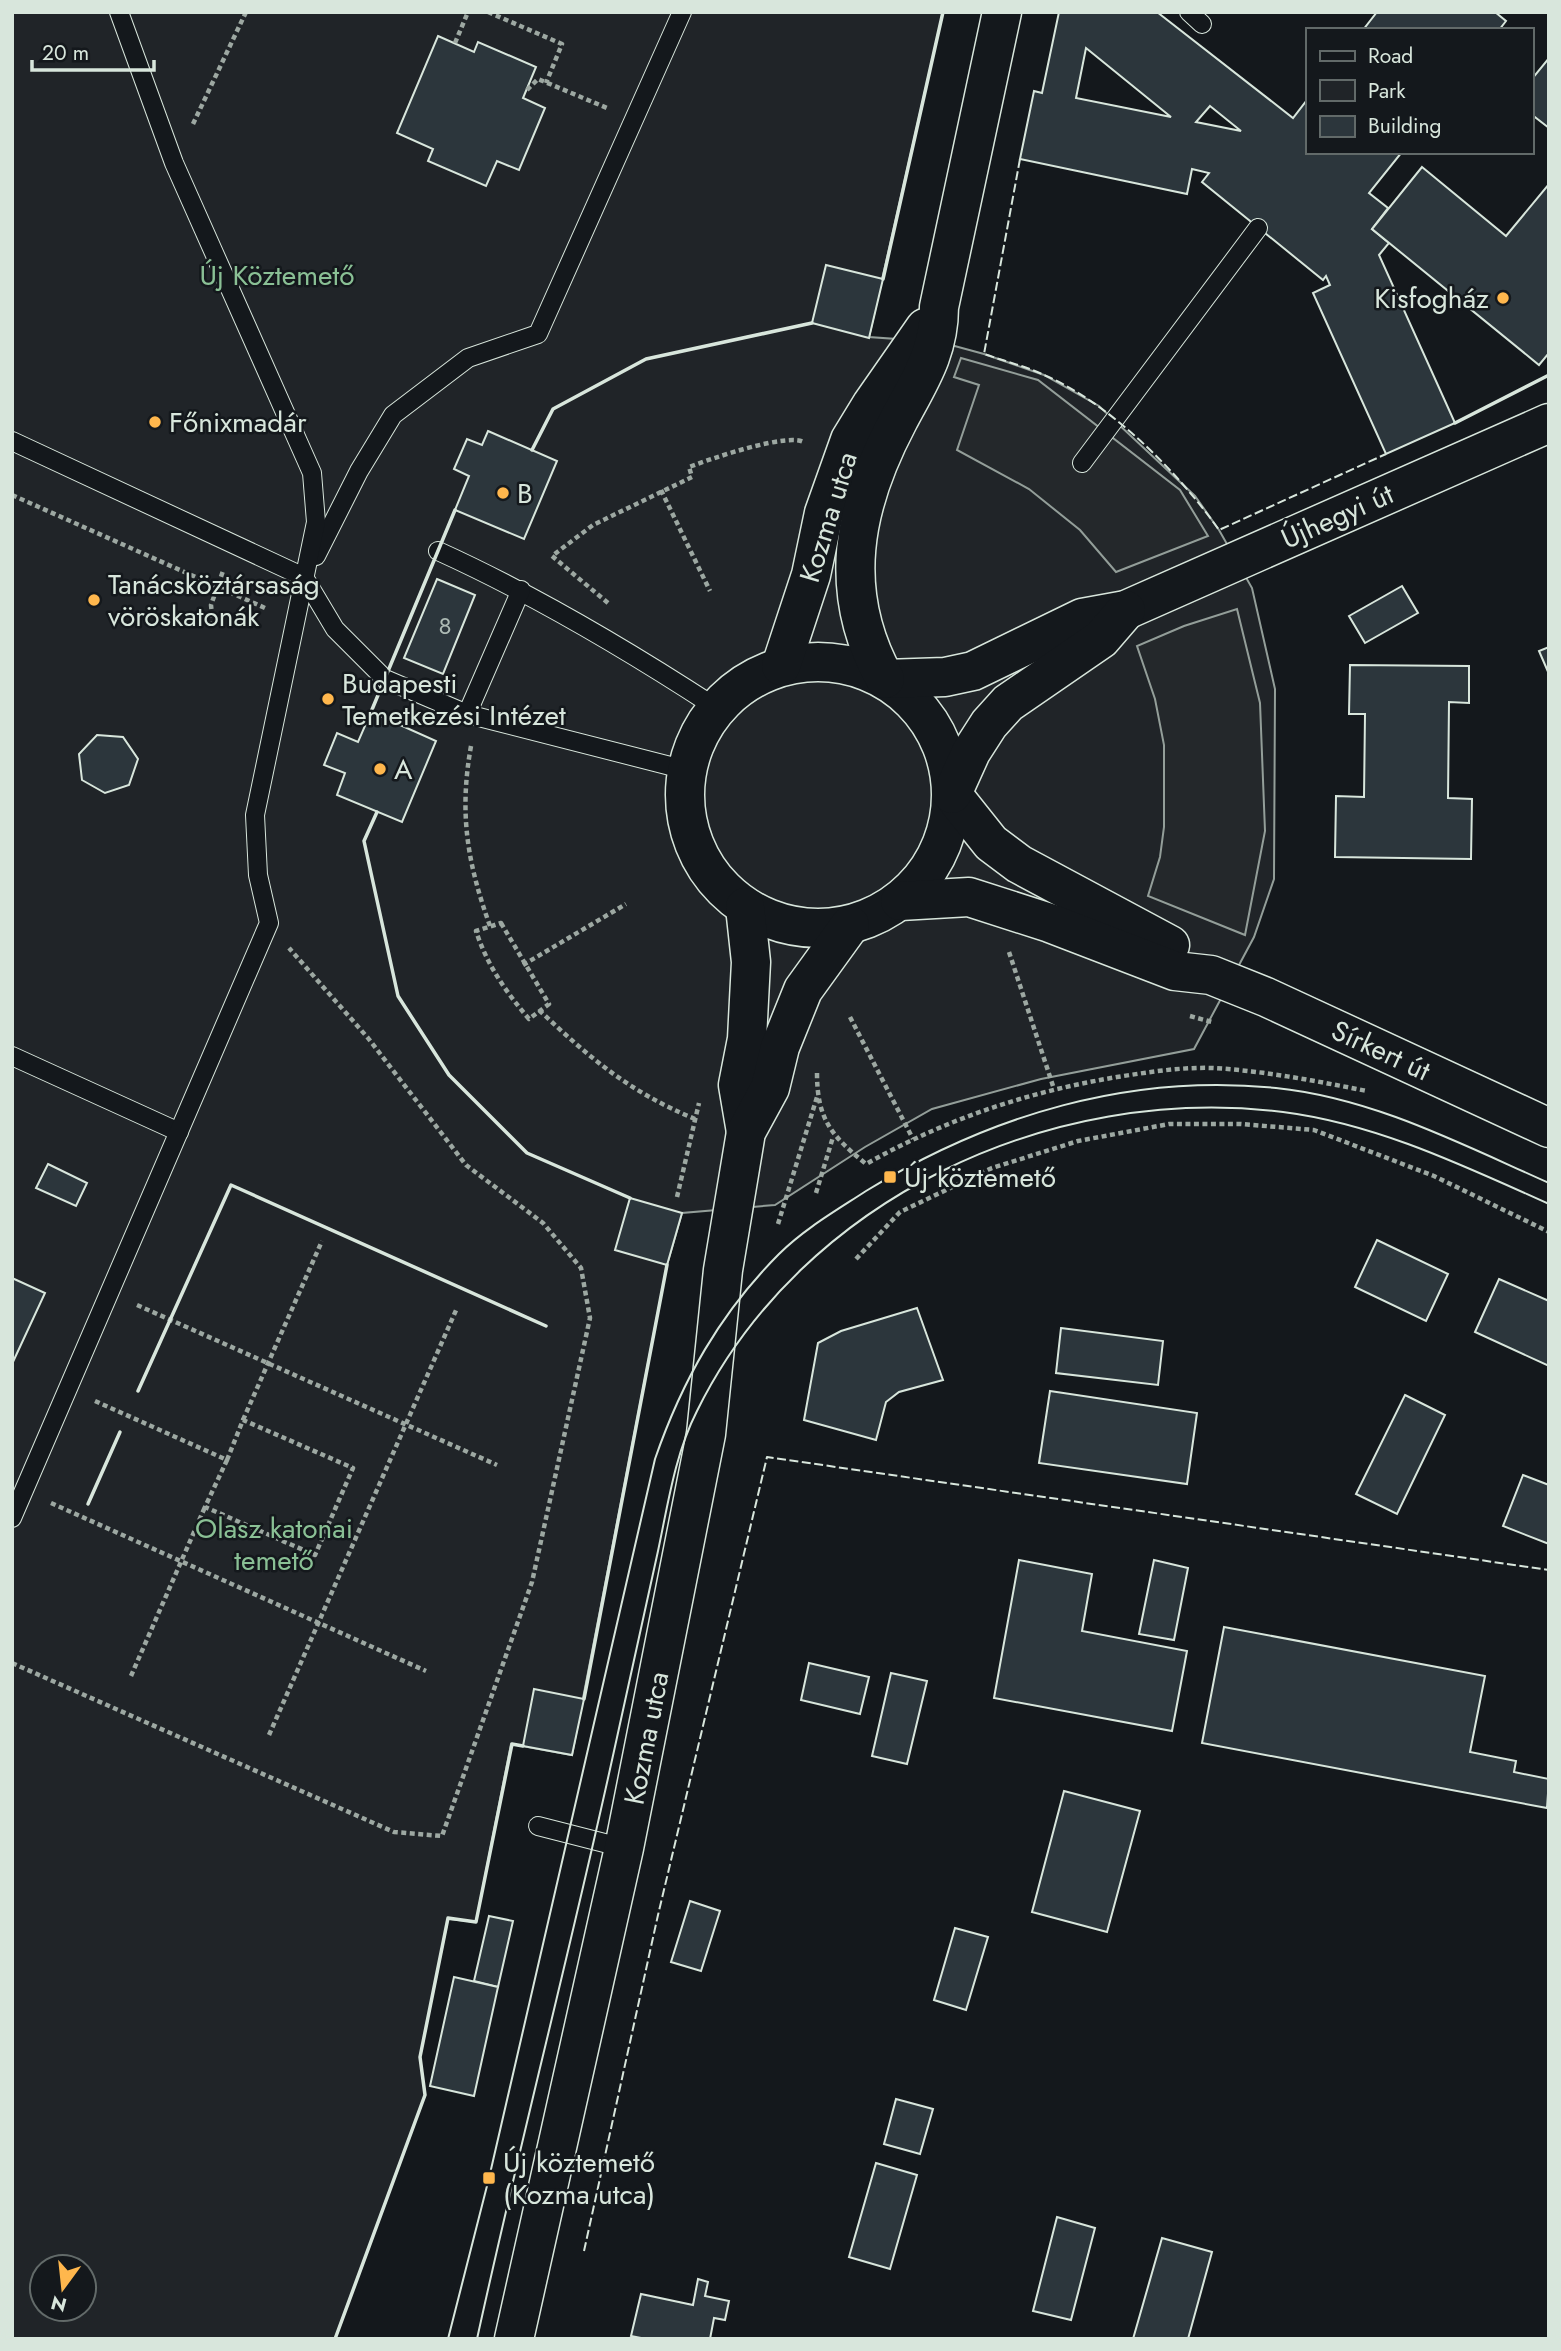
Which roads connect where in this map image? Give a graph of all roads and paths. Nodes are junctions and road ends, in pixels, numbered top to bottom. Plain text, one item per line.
1 (119, 12) edge
2 (246, 12) edge
3 (468, 12) edge
4 (488, 12) edge
5 (681, 12) edge
6 (1002, 12) edge
7 (455, 43) dead end
8 (546, 83) junction
9 (527, 90) dead end
10 (634, 119) junction
11 (174, 163) junction
12 (1258, 228) dead end
13 (939, 307) junction
14 (1549, 423) edge
15 (12, 441) edge
16 (806, 441) dead end
17 (1082, 463) dead end
18 (661, 491) junction
19 (12, 495) edge
20 (234, 545) junction
21 (438, 551) dead end
22 (304, 578) junction
23 (216, 586) junction
24 (522, 590) junction
25 (710, 591) dead end
26 (613, 607) dead end
27 (265, 608) dead end
28 (1126, 610) junction
29 (213, 626) dead end
30 (781, 667) junction
31 (885, 679) junction
32 (715, 706) junction
33 (467, 714) junction
34 (473, 736) dead end
35 (686, 770) junction
36 (952, 794) junction
37 (900, 901) junction
38 (626, 904) dead end
39 (745, 907) junction
40 (269, 923) junction
41 (849, 925) junction
42 (490, 926) junction
43 (1008, 948) dead end
44 (523, 964) junction
45 (1210, 975) junction
46 (539, 1010) junction
47 (850, 1017) dead end
48 (12, 1056) edge
49 (1409, 1062) junction
50 (817, 1068) dead end
51 (1054, 1089) junction
52 (817, 1096) junction
53 (695, 1119) dead end
54 (1549, 1128) edge
55 (179, 1132) junction
56 (746, 1132) junction
57 (833, 1137) junction
58 (913, 1139) junction
59 (816, 1193) dead end
60 (778, 1224) dead end
61 (1549, 1232) edge
62 (322, 1241) dead end
63 (856, 1259) dead end
64 (111, 1293) junction
65 (457, 1308) dead end
66 (268, 1364) junction
67 (68, 1390) junction
68 (243, 1420) junction
69 (406, 1425) junction
70 (227, 1460) junction
71 (497, 1465) dead end
72 (24, 1491) junction
73 (205, 1507) junction
74 (12, 1518) edge
75 (180, 1561) junction
76 (318, 1623) junction
77 (12, 1663) edge
78 (426, 1671) dead end
79 (131, 1676) dead end
80 (269, 1735) dead end
81 (538, 1826) dead end
82 (624, 1848) junction
83 (514, 2339) edge

1 - 11 lane
2 - 11 path
3 - 7 path
4 - 8 path
5 - 10 lane
6 - 13 street, Kozma utca
8 - 9 path
8 - 10 path
10 - 22 lane
11 - 22 lane
12 - 17 lane
13 - 30 street, Kozma utca
13 - 31 street, Kozma utca
14 - 28 street, Újhegyi út
15 - 20 lane
16 - 18 path
18 - 25 path
18 - 26 path
19 - 23 path
20 - 22 lane
20 - 23 path
21 - 24 lane
22 - 33 lane
22 - 40 lane
23 - 27 path
23 - 29 path
24 - 32 lane
24 - 33 lane
28 - 31 street, Újhegyi út
28 - 36 street, Újhegyi út
30 - 31 street, Kozma utca
30 - 32 street, Kozma utca
31 - 36 street, Kozma utca
32 - 35 street, Kozma utca
33 - 35 lane
34 - 42 path
35 - 39 street, Kozma utca
36 - 37 street, Kozma utca
36 - 45 street, Sírkert út
37 - 41 street, Kozma utca
37 - 45 street, Sírkert út
38 - 44 path
39 - 41 street, Kozma utca
39 - 56 street, Kozma utca
40 - 55 lane
40 - 77 path
41 - 56 street, Kozma utca
42 - 44 path
42 - 46 path
43 - 51 path
44 - 46 path
45 - 49 street, Sírkert út
46 - 53 path
47 - 58 path
48 - 55 lane
49 - 51 path
49 - 54 street, Sírkert út
50 - 52 path
51 - 58 path
52 - 57 path
52 - 60 path
55 - 64 lane
56 - 82 street, Kozma utca
57 - 58 path
57 - 59 path
61 - 63 path
62 - 66 path
64 - 66 path
64 - 67 lane
65 - 69 path
66 - 68 path
66 - 69 path
67 - 70 path
67 - 72 lane
68 - 70 path
68 - 73 path
69 - 71 path
69 - 76 path
70 - 73 path
72 - 74 lane
72 - 75 path
73 - 75 path
75 - 76 path
75 - 79 path
76 - 78 path
76 - 80 path
81 - 82 lane
82 - 83 street, Kozma utca

